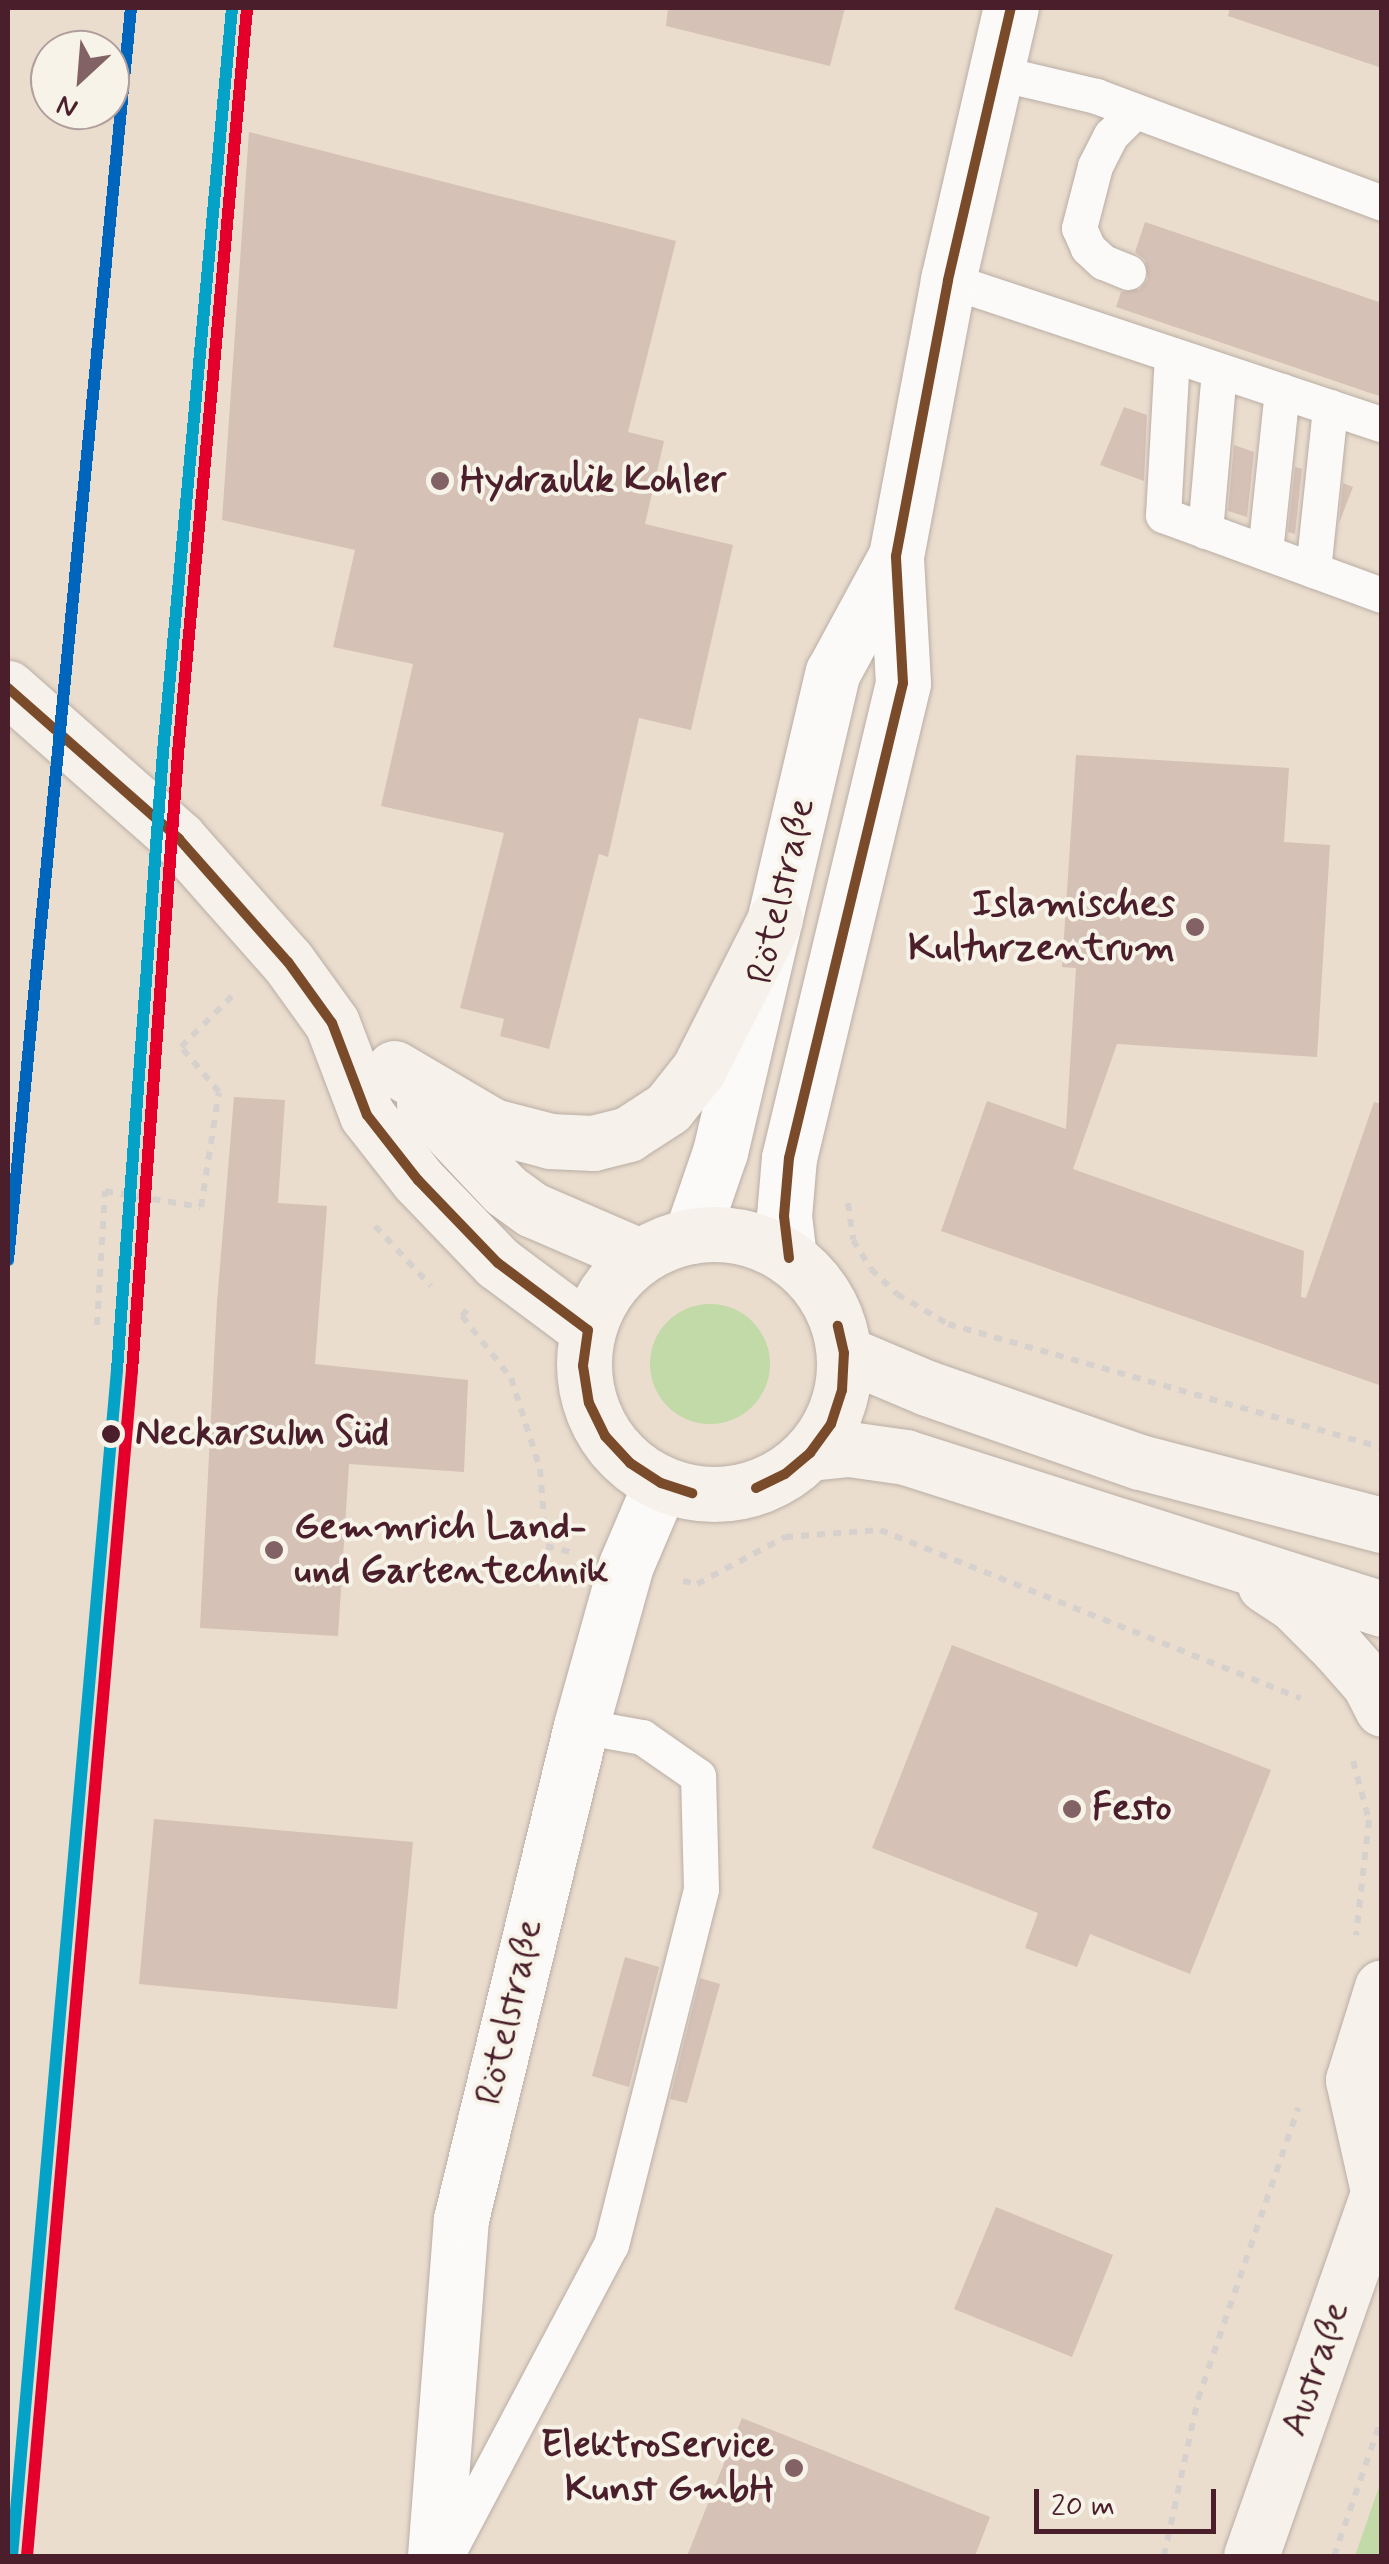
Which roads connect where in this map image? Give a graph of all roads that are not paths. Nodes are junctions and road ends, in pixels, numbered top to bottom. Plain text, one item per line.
1 (1011, 8) edge
2 (994, 72) junction
3 (1134, 112) junction
4 (1382, 203) edge
5 (1128, 272) dead end
6 (948, 280) junction
7 (1172, 354) junction
8 (1219, 371) junction
9 (1282, 391) junction
10 (1330, 406) junction
11 (1382, 424) edge
12 (1205, 531) junction
13 (1265, 552) junction
14 (896, 556) junction
15 (1313, 570) junction
16 (1382, 596) edge
17 (8, 688) edge
18 (776, 919) junction
19 (332, 1024) junction
20 (394, 1068) junction
21 (691, 1236) junction
22 (640, 1256) junction
23 (789, 1258) junction
24 (588, 1330) junction
25 (844, 1354) junction
26 (810, 1453) junction
27 (661, 1483) junction
28 (1382, 1525) edge
29 (1239, 1565) junction
30 (1382, 1609) edge
31 (1382, 1709) edge
32 (581, 1726) junction
33 (1368, 1966) edge
34 (1380, 2186) edge
35 (435, 2556) edge
36 (446, 2556) edge
37 (1251, 2556) edge

1 - 2 street, Rötelstraße
2 - 3 lane
2 - 6 street, Rötelstraße
3 - 4 lane
3 - 5 lane
6 - 7 lane
6 - 14 street, Rötelstraße
7 - 8 lane
7 - 12 lane
8 - 9 lane
8 - 12 lane
9 - 10 lane
9 - 13 lane
10 - 11 lane
10 - 15 lane
12 - 13 lane
13 - 15 lane
14 - 18 street, Rötelstraße
14 - 23 street, Rötelstraße
15 - 16 lane
17 - 19 main road
18 - 20 main road
18 - 21 street, Rötelstraße
19 - 20 main road
19 - 24 main road
20 - 22 main road
21 - 22 main road
21 - 23 main road
22 - 24 main road
23 - 25 main road
24 - 27 main road
25 - 26 main road
25 - 28 main road
26 - 27 main road
26 - 29 main road
27 - 32 street, Rötelstraße
29 - 30 main road
29 - 31 main road
32 - 35 street, Rötelstraße
32 - 36 lane
33 - 34 main road
34 - 37 main road, Austraße

